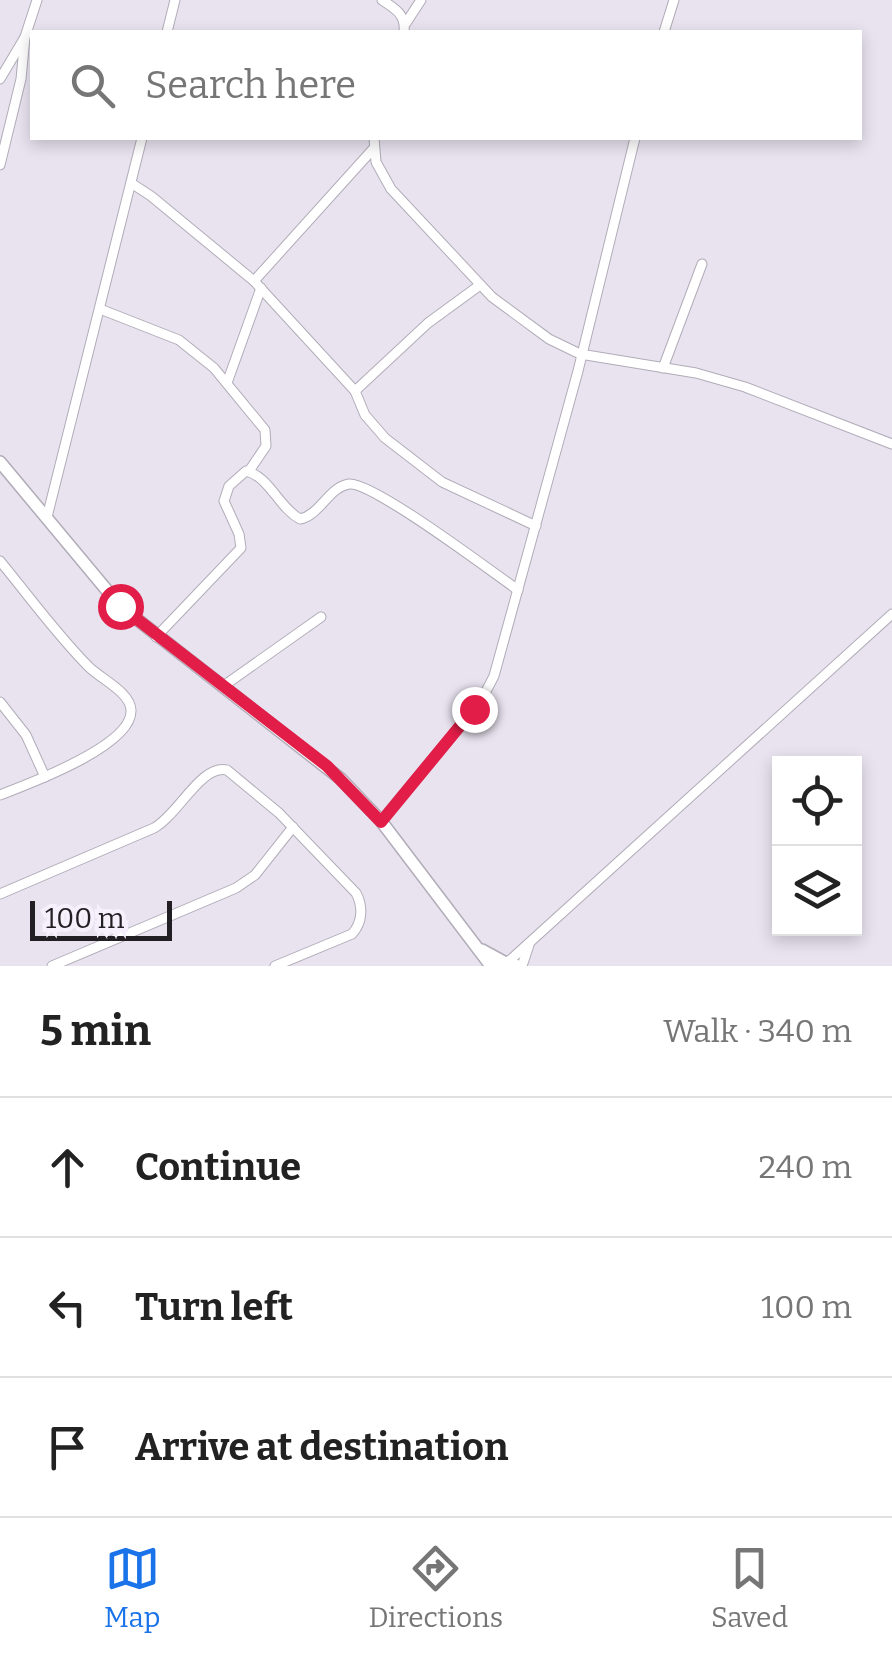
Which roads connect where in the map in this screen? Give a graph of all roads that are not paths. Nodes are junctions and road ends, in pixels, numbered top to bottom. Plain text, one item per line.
1 (37, 0) edge
2 (175, 0) edge
3 (382, 0) edge
4 (420, 0) edge
5 (674, 0) edge
6 (405, 28) edge
7 (168, 30) edge
8 (665, 30) edge
9 (26, 38) junction
10 (0, 79) edge
11 (142, 140) edge
12 (634, 140) edge
13 (374, 143) edge
14 (0, 165) edge
15 (131, 183) junction
16 (702, 264) dead end
17 (258, 284) junction
18 (480, 285) junction
19 (100, 310) junction
20 (580, 354) junction
21 (663, 368) junction
22 (227, 383) junction
23 (354, 391) junction
24 (892, 444) edge
25 (0, 462) edge
26 (250, 471) junction
27 (47, 517) junction
28 (536, 526) junction
29 (0, 561) edge
30 (518, 590) junction
31 (892, 614) edge
32 (321, 617) dead end
33 (156, 636) junction
34 (222, 687) junction
35 (0, 702) edge
36 (45, 777) junction
37 (0, 795) edge
38 (381, 822) junction
39 (293, 827) junction
40 (0, 894) edge
41 (507, 965) edge
42 (52, 966) edge
43 (276, 966) edge

1 - 9 street
2 - 7 street
3 - 6 street
4 - 6 street
5 - 8 street
9 - 10 street
9 - 14 street
11 - 15 street
12 - 20 street
13 - 17 street
13 - 18 street
15 - 17 street
15 - 19 street
16 - 21 street
17 - 22 street
17 - 23 street
18 - 20 street
18 - 23 street
19 - 22 street
19 - 27 street
20 - 21 street
20 - 28 street
21 - 24 street
22 - 26 street
23 - 28 street
25 - 27 street
26 - 30 street
26 - 33 street
27 - 33 street
28 - 30 street
29 - 36 street
30 - 38 street
31 - 41 street
32 - 34 street
33 - 34 street
34 - 38 street
35 - 36 street
36 - 37 street
38 - 41 street
39 - 40 street
39 - 42 street
39 - 43 street

